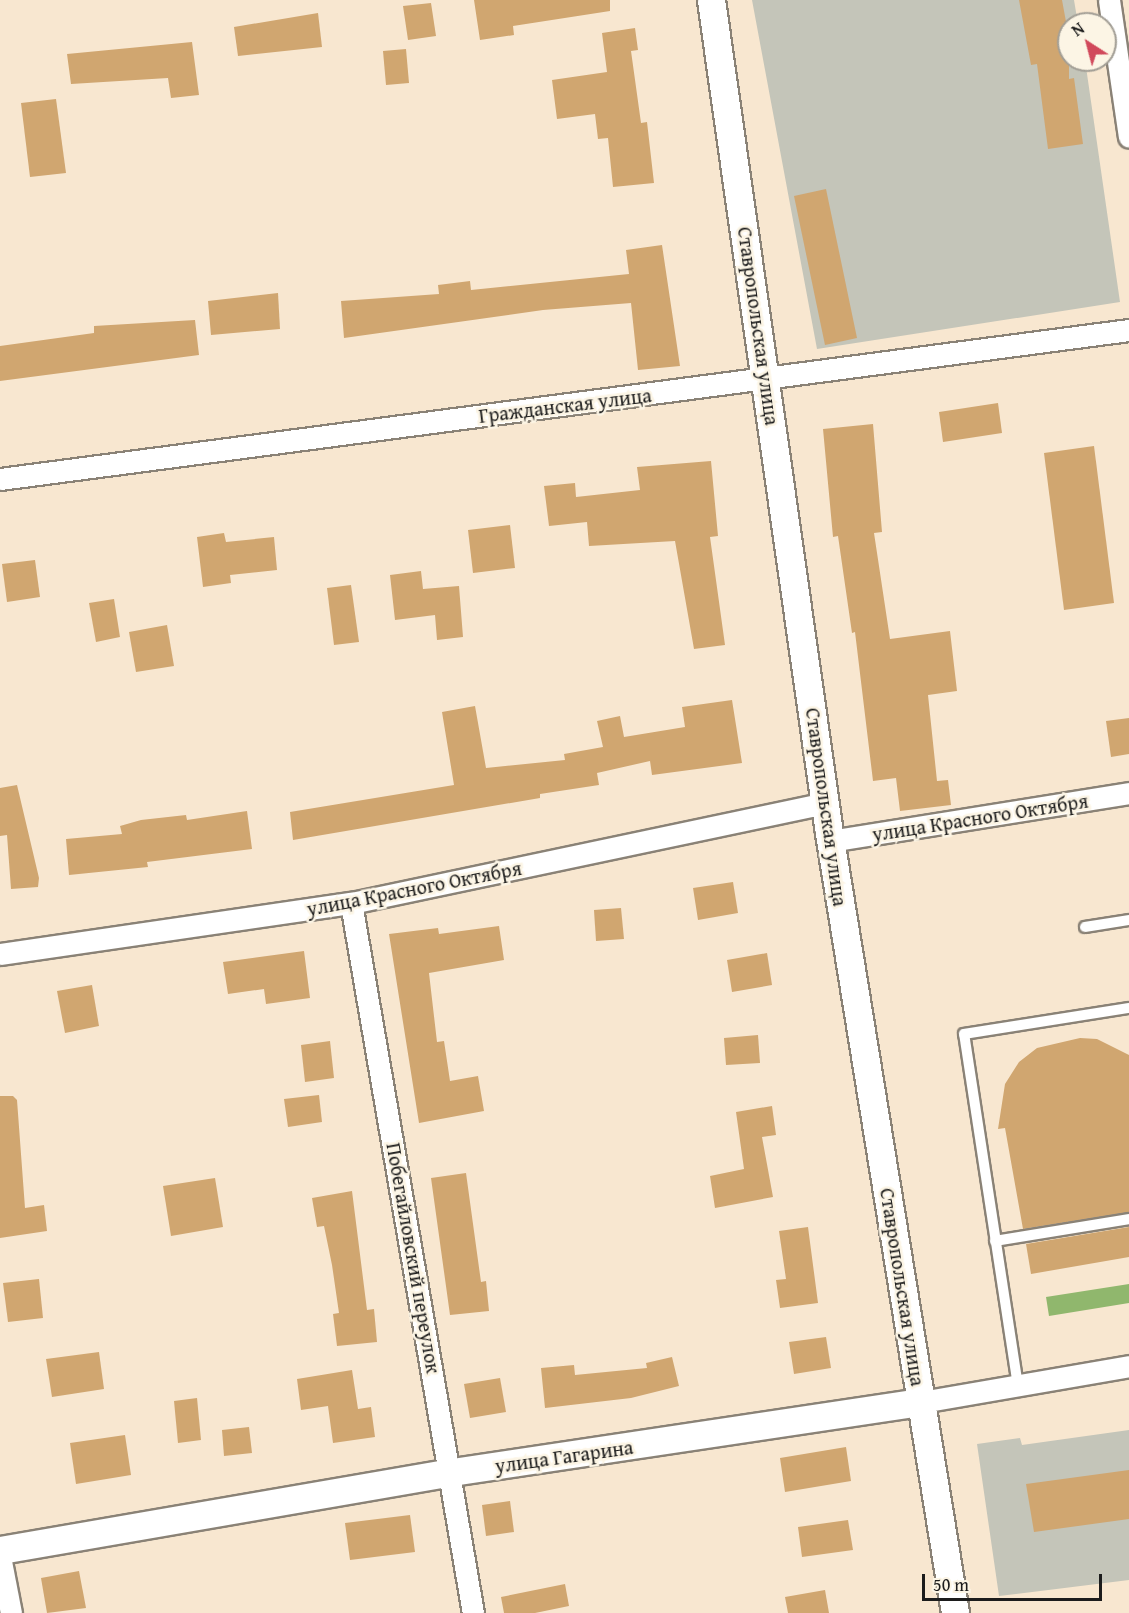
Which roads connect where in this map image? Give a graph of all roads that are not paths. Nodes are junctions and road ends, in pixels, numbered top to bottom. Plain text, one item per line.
1 (711, 0) edge
2 (1109, 0) edge
3 (1129, 138) edge
4 (1129, 330) edge
5 (767, 379) junction
6 (0, 478) edge
7 (1129, 793) edge
8 (825, 803) junction
9 (830, 841) junction
10 (351, 903) junction
11 (1129, 920) edge
12 (1084, 927) dead end
13 (0, 954) edge
14 (1129, 1008) edge
15 (1129, 1219) edge
16 (995, 1241) junction
17 (1129, 1366) edge
18 (1018, 1386) junction
19 (921, 1402) junction
20 (452, 1472) junction
21 (0, 1550) edge
22 (0, 1556) edge
23 (11, 1613) edge
24 (473, 1613) edge
25 (955, 1613) edge

1 - 5 street, Ставропольская улица
2 - 3 street
4 - 5 street, Гражданская улица
5 - 6 street, Гражданская улица
5 - 8 street, Ставропольская улица
7 - 9 street, улица Красного Октября
8 - 9 street, Ставропольская улица
8 - 10 street, улица Красного Октября
9 - 19 street, Ставропольская улица
10 - 13 street, улица Красного Октября
10 - 20 street, Побегайловский переулок
11 - 12 lane
14 - 16 lane
15 - 16 lane
16 - 18 lane
17 - 18 street, улица Гагарина
18 - 19 street, улица Гагарина
19 - 20 street, улица Гагарина
19 - 25 street, Ставропольская улица
20 - 21 street, улица Гагарина
20 - 24 street, Побегайловский переулок
22 - 23 street

